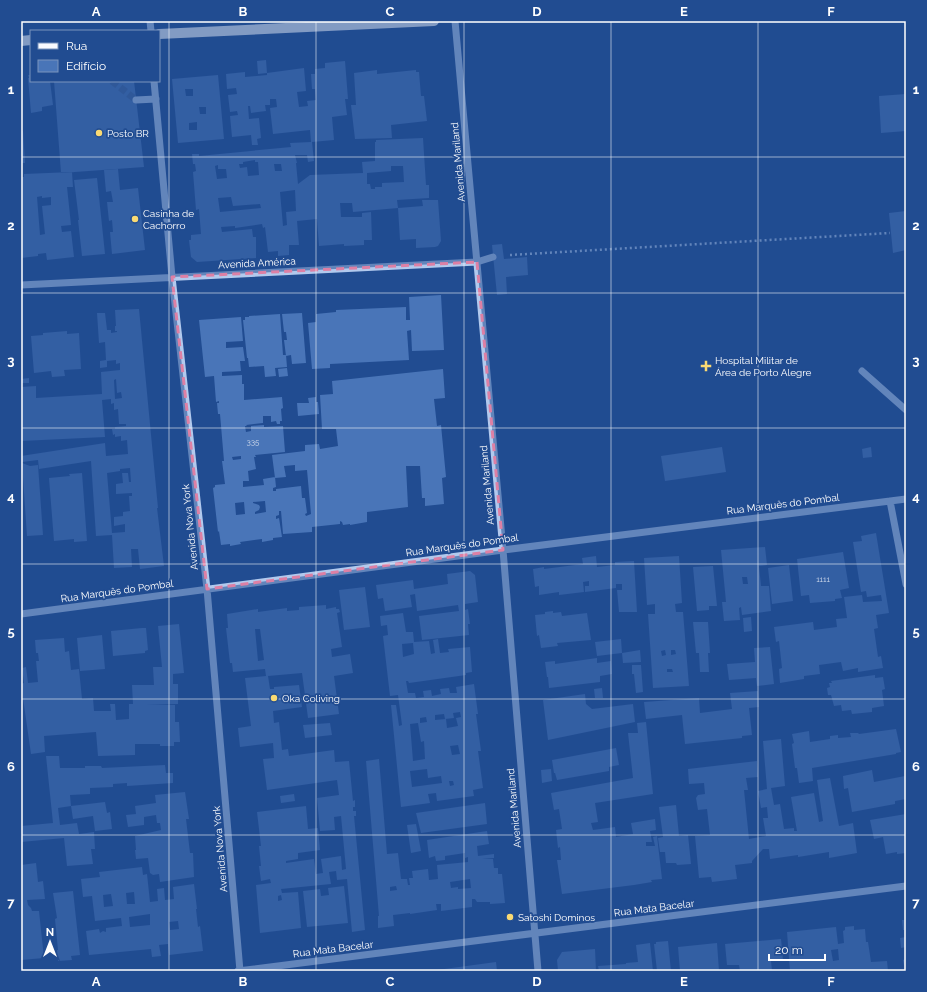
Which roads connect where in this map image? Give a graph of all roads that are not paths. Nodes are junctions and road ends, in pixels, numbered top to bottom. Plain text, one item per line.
1 (434, 21) edge
2 (455, 21) edge
3 (160, 34) edge
4 (154, 82) edge
5 (156, 99) junction
6 (136, 100) tunnel mouth
7 (493, 257) dead end
8 (477, 262) junction
9 (172, 277) junction
10 (21, 285) edge
11 (862, 371) dead end
12 (906, 410) edge
13 (906, 498) edge
14 (890, 501) junction
15 (503, 550) junction
16 (906, 584) edge
17 (207, 589) junction
18 (21, 614) edge
19 (906, 886) edge
20 (535, 934) junction
21 (240, 971) edge
22 (538, 971) edge

1 - 3 main road
2 - 8 street, Avenida Mariland
4 - 5 street, Avenida Nova York
5 - 6 street
5 - 9 street, Avenida Nova York
7 - 8 street, Avenida América
8 - 9 street, Avenida América
8 - 15 street, Avenida Mariland
9 - 10 street, Avenida América
9 - 17 street, Avenida Nova York
11 - 12 street
13 - 14 street, Rua Marquês do Pombal
14 - 15 street, Rua Marquês do Pombal
14 - 16 street
15 - 17 street, Rua Marquês do Pombal
15 - 20 street, Avenida Mariland
17 - 18 street, Rua Marquês do Pombal
17 - 21 street, Avenida Nova York
19 - 20 street, Rua Mata Bacelar
20 - 21 street, Rua Mata Bacelar
20 - 22 street, Avenida Mariland

